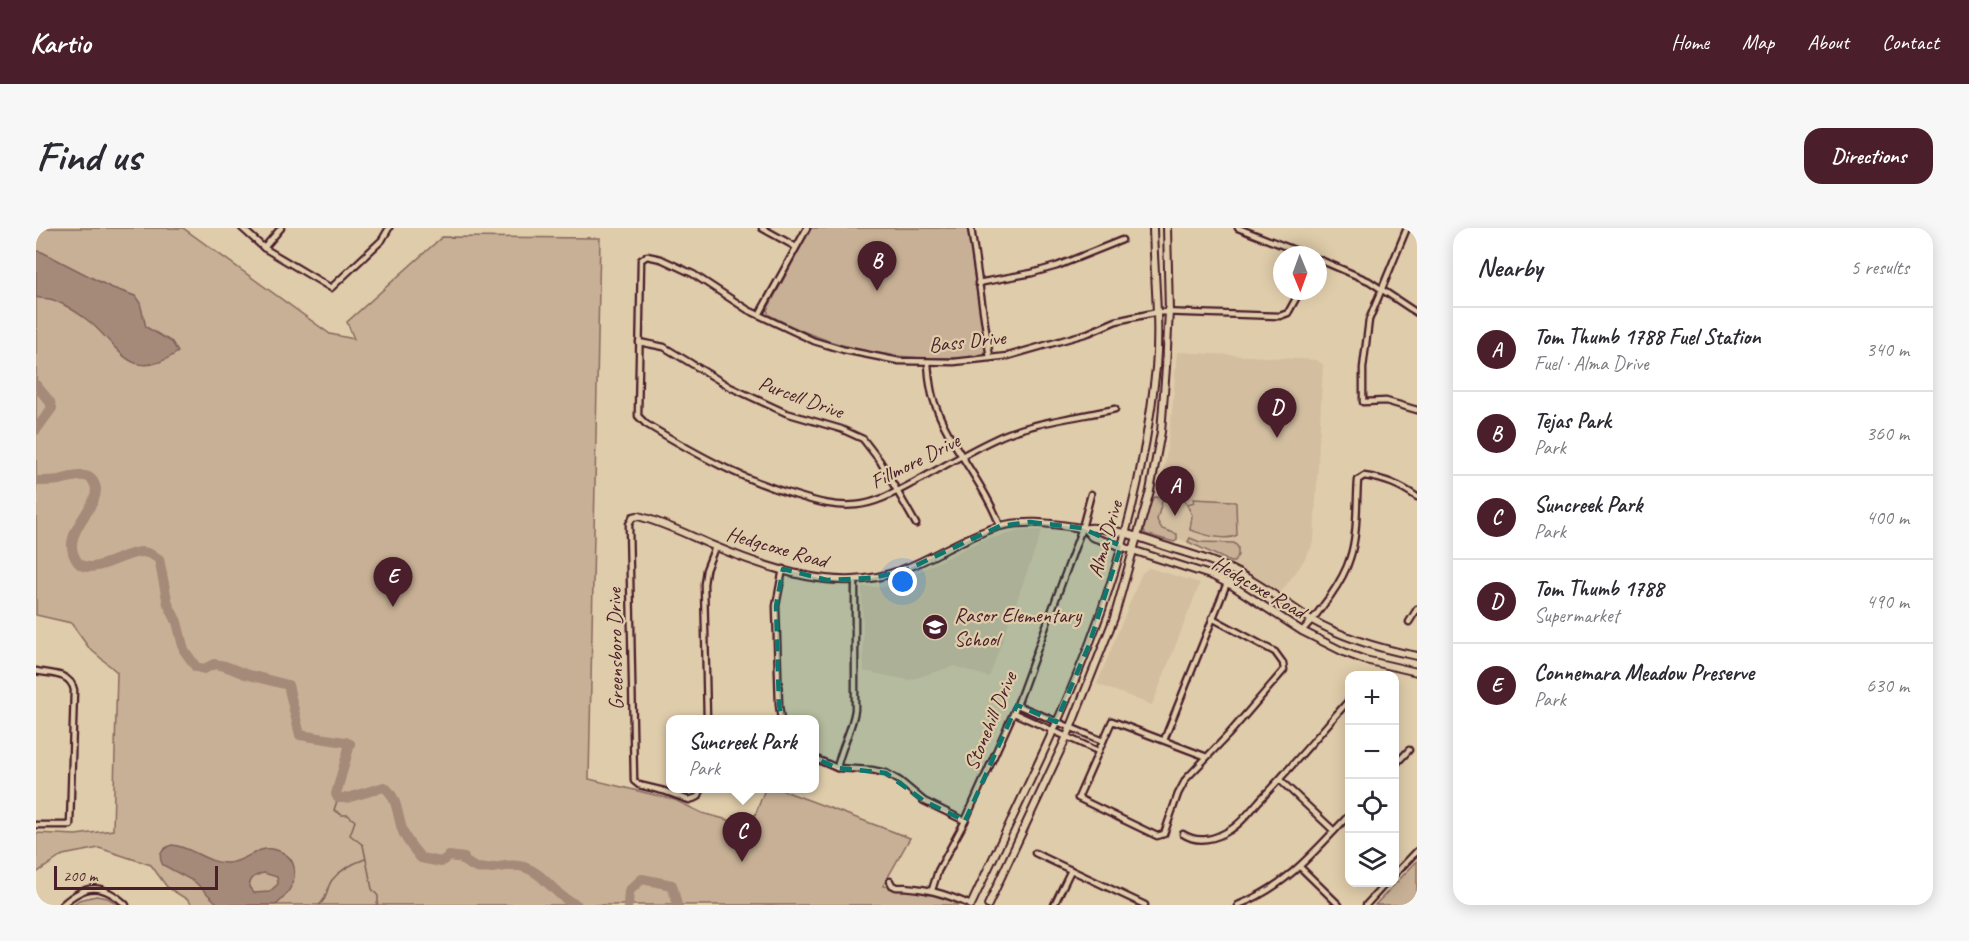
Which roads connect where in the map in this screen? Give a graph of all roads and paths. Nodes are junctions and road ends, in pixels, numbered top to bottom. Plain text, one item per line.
1 (242, 228) edge
2 (281, 228) edge
3 (388, 228) edge
4 (762, 228) edge
5 (807, 228) edge
6 (971, 228) edge
7 (1154, 228) edge
8 (1167, 228) edge
9 (1238, 228) edge
10 (1407, 228) edge
11 (1122, 240) dead end
12 (1284, 246) edge
13 (796, 247) junction
14 (264, 248) junction
15 (1327, 264) edge
16 (978, 283) junction
17 (1382, 289) junction
18 (1295, 300) edge
19 (1169, 311) junction
20 (1158, 312) junction
21 (1417, 313) edge
22 (759, 315) junction
23 (639, 342) junction
24 (990, 358) junction
25 (928, 363) junction
26 (1114, 409) dead end
27 (1417, 410) edge
28 (1148, 431) junction
29 (1161, 432) junction
30 (963, 456) junction
31 (897, 491) junction
32 (1091, 495) dead end
33 (1417, 497) edge
34 (633, 517) joint
35 (916, 524) dead end
36 (1000, 526) junction
37 (1083, 528) junction
38 (1124, 534) junction
39 (1137, 537) junction
40 (1121, 546) junction
41 (715, 547) junction
42 (1134, 550) junction
43 (783, 569) junction
44 (1233, 570) junction
45 (855, 580) junction
46 (1227, 583) junction
47 (1417, 609) edge
48 (1212, 618) junction
49 (1313, 620) junction
50 (1409, 622) dead end
51 (1302, 631) junction
52 (1089, 645) junction
53 (1101, 650) junction
54 (1417, 656) edge
55 (36, 672) edge
56 (1417, 672) edge
57 (1017, 705) junction
58 (1345, 705) edge
59 (1014, 712) junction
60 (707, 715) edge
61 (780, 715) edge
62 (1056, 722) junction
63 (1071, 728) junction
64 (1053, 730) junction
65 (1067, 737) junction
66 (1164, 740) junction
67 (1103, 741) junction
68 (1409, 750) dead end
69 (1098, 751) junction
70 (1207, 758) junction
71 (819, 760) edge
72 (1399, 761) edge
73 (837, 768) junction
74 (1280, 780) junction
75 (666, 793) edge
76 (667, 793) edge
77 (700, 793) edge
78 (1345, 819) edge
79 (965, 821) junction
80 (36, 825) edge
81 (1334, 831) junction
82 (1183, 834) dead end
83 (1417, 851) edge
84 (1035, 853) dead end
85 (1300, 867) junction
86 (1071, 870) junction
87 (1399, 871) edge
88 (890, 881) dead end
89 (1382, 887) edge
90 (932, 890) junction
91 (62, 905) edge
92 (126, 905) edge
93 (971, 905) edge
94 (988, 905) edge
95 (1054, 905) edge
96 (1145, 905) edge
97 (1238, 905) edge
98 (1339, 905) edge
99 (1366, 905) edge

1 - 14 street
2 - 14 street
3 - 14 street
4 - 13 street
5 - 13 street
6 - 16 street
7 - 20 main road, Alma Drive
8 - 19 main road, Alma Drive
9 - 12 street
10 - 17 street
11 - 16 street
13 - 22 street
15 - 17 street
16 - 24 street
17 - 21 street
17 - 27 street
18 - 19 street, Bass Drive
19 - 20 street, Bass Drive
19 - 29 main road, Alma Drive
20 - 24 street, Bass Drive
20 - 28 main road, Alma Drive
22 - 23 street, Bass Drive
22 - 25 street, Bass Drive
23 - 31 street, Purcell Drive
23 - 31 street, Fillmore Drive
24 - 25 street, Bass Drive
25 - 30 street
26 - 30 street, Fillmore Drive
28 - 29 main road
28 - 38 main road, Alma Drive
29 - 39 main road, Alma Drive
30 - 31 street, Fillmore Drive
30 - 36 street
31 - 35 street, Purcell Drive
32 - 37 street, Stonehill Drive
33 - 49 street
34 - 41 main road, Hedgcoxe Road
34 - 75 street, Greensboro Drive
36 - 37 main road, Hedgcoxe Road
36 - 45 main road, Hedgcoxe Road
37 - 38 main road, Hedgcoxe Road
37 - 40 main road, Hedgcoxe Road
37 - 57 street, Stonehill Drive
38 - 39 main road, Hedgcoxe Road
38 - 40 main road, Alma Drive
39 - 42 main road, Alma Drive
39 - 44 main road, Hedgcoxe Road
40 - 42 main road, Hedgcoxe Road
40 - 52 main road, Alma Drive
41 - 43 main road, Hedgcoxe Road
41 - 60 street
42 - 46 main road, Hedgcoxe Road
42 - 53 main road, Alma Drive
43 - 45 main road, Hedgcoxe Road
43 - 61 street
44 - 46 main road
44 - 49 main road, Hedgcoxe Road
45 - 73 street
46 - 48 street
46 - 51 main road, Hedgcoxe Road
47 - 50 street
48 - 66 street
48 - 70 street
49 - 51 street
49 - 54 main road, Hedgcoxe Road
51 - 56 main road, Hedgcoxe Road
52 - 53 main road
52 - 62 main road, Alma Drive
53 - 63 main road, Alma Drive
55 - 80 street
57 - 59 street, Stonehill Drive
57 - 62 street
58 - 74 street
59 - 64 street
59 - 79 street, Stonehill Drive
62 - 63 street
62 - 64 main road, Alma Drive
63 - 65 main road, Alma Drive
63 - 67 street
64 - 65 street
64 - 93 main road, Alma Drive
65 - 69 street
65 - 94 main road, Alma Drive
66 - 67 street
66 - 70 street
67 - 69 street
68 - 72 street
69 - 70 street
71 - 73 street
73 - 79 street
74 - 81 street
74 - 82 street
76 - 77 street, Greensboro Drive
78 - 81 street
79 - 90 street, Stonehill Drive
81 - 85 street
83 - 87 street
84 - 86 street
85 - 97 street
85 - 98 street
86 - 95 street
86 - 96 street
88 - 90 street
89 - 99 street
90 - 93 street
91 - 92 street

